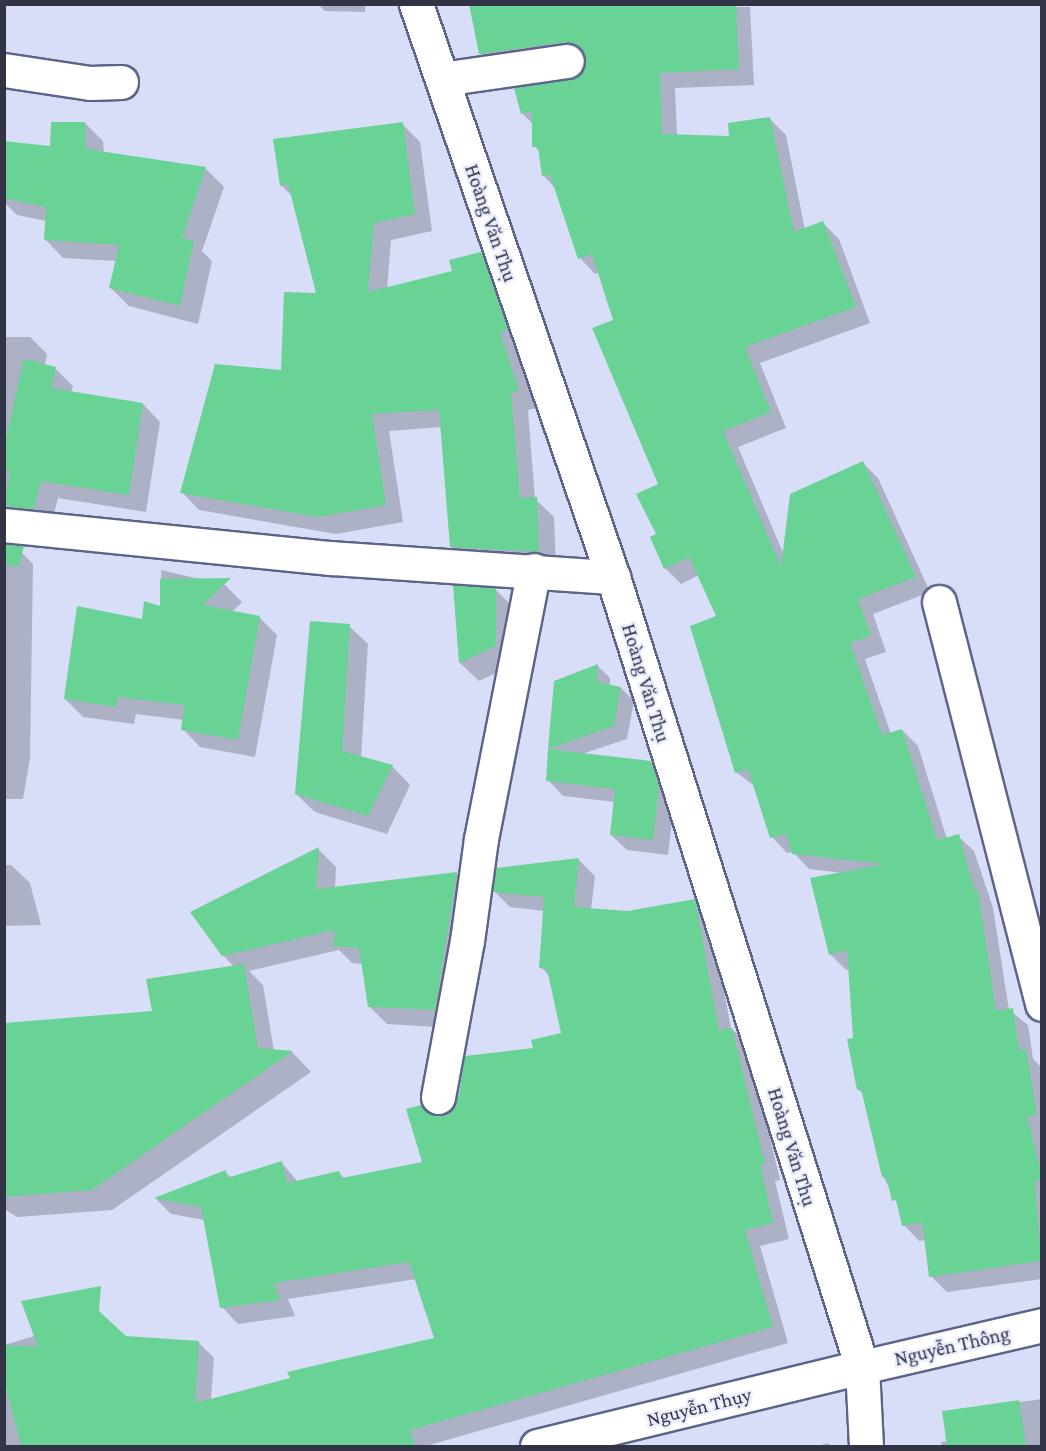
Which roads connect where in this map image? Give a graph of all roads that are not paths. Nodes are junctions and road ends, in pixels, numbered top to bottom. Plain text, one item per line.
1 (416, 4) edge
2 (567, 61) dead end
3 (4, 70) edge
4 (442, 79) junction
5 (121, 82) dead end
6 (4, 525) edge
7 (534, 570) junction
8 (613, 577) junction
9 (939, 602) dead end
10 (1041, 1004) edge
11 (438, 1098) dead end
12 (1041, 1325) edge
13 (862, 1367) junction
14 (537, 1446) edge
15 (866, 1446) edge

1 - 4 street, Hoàng Văn Thụ
2 - 4 street
3 - 5 street
4 - 8 street, Hoàng Văn Thụ
6 - 7 street
7 - 8 street
7 - 11 street
8 - 13 street, Hoàng Văn Thụ
9 - 10 street
12 - 13 street, Nguyễn Thông
13 - 14 street, Nguyễn Thụy
13 - 15 street, Hoàng Văn Thụ

